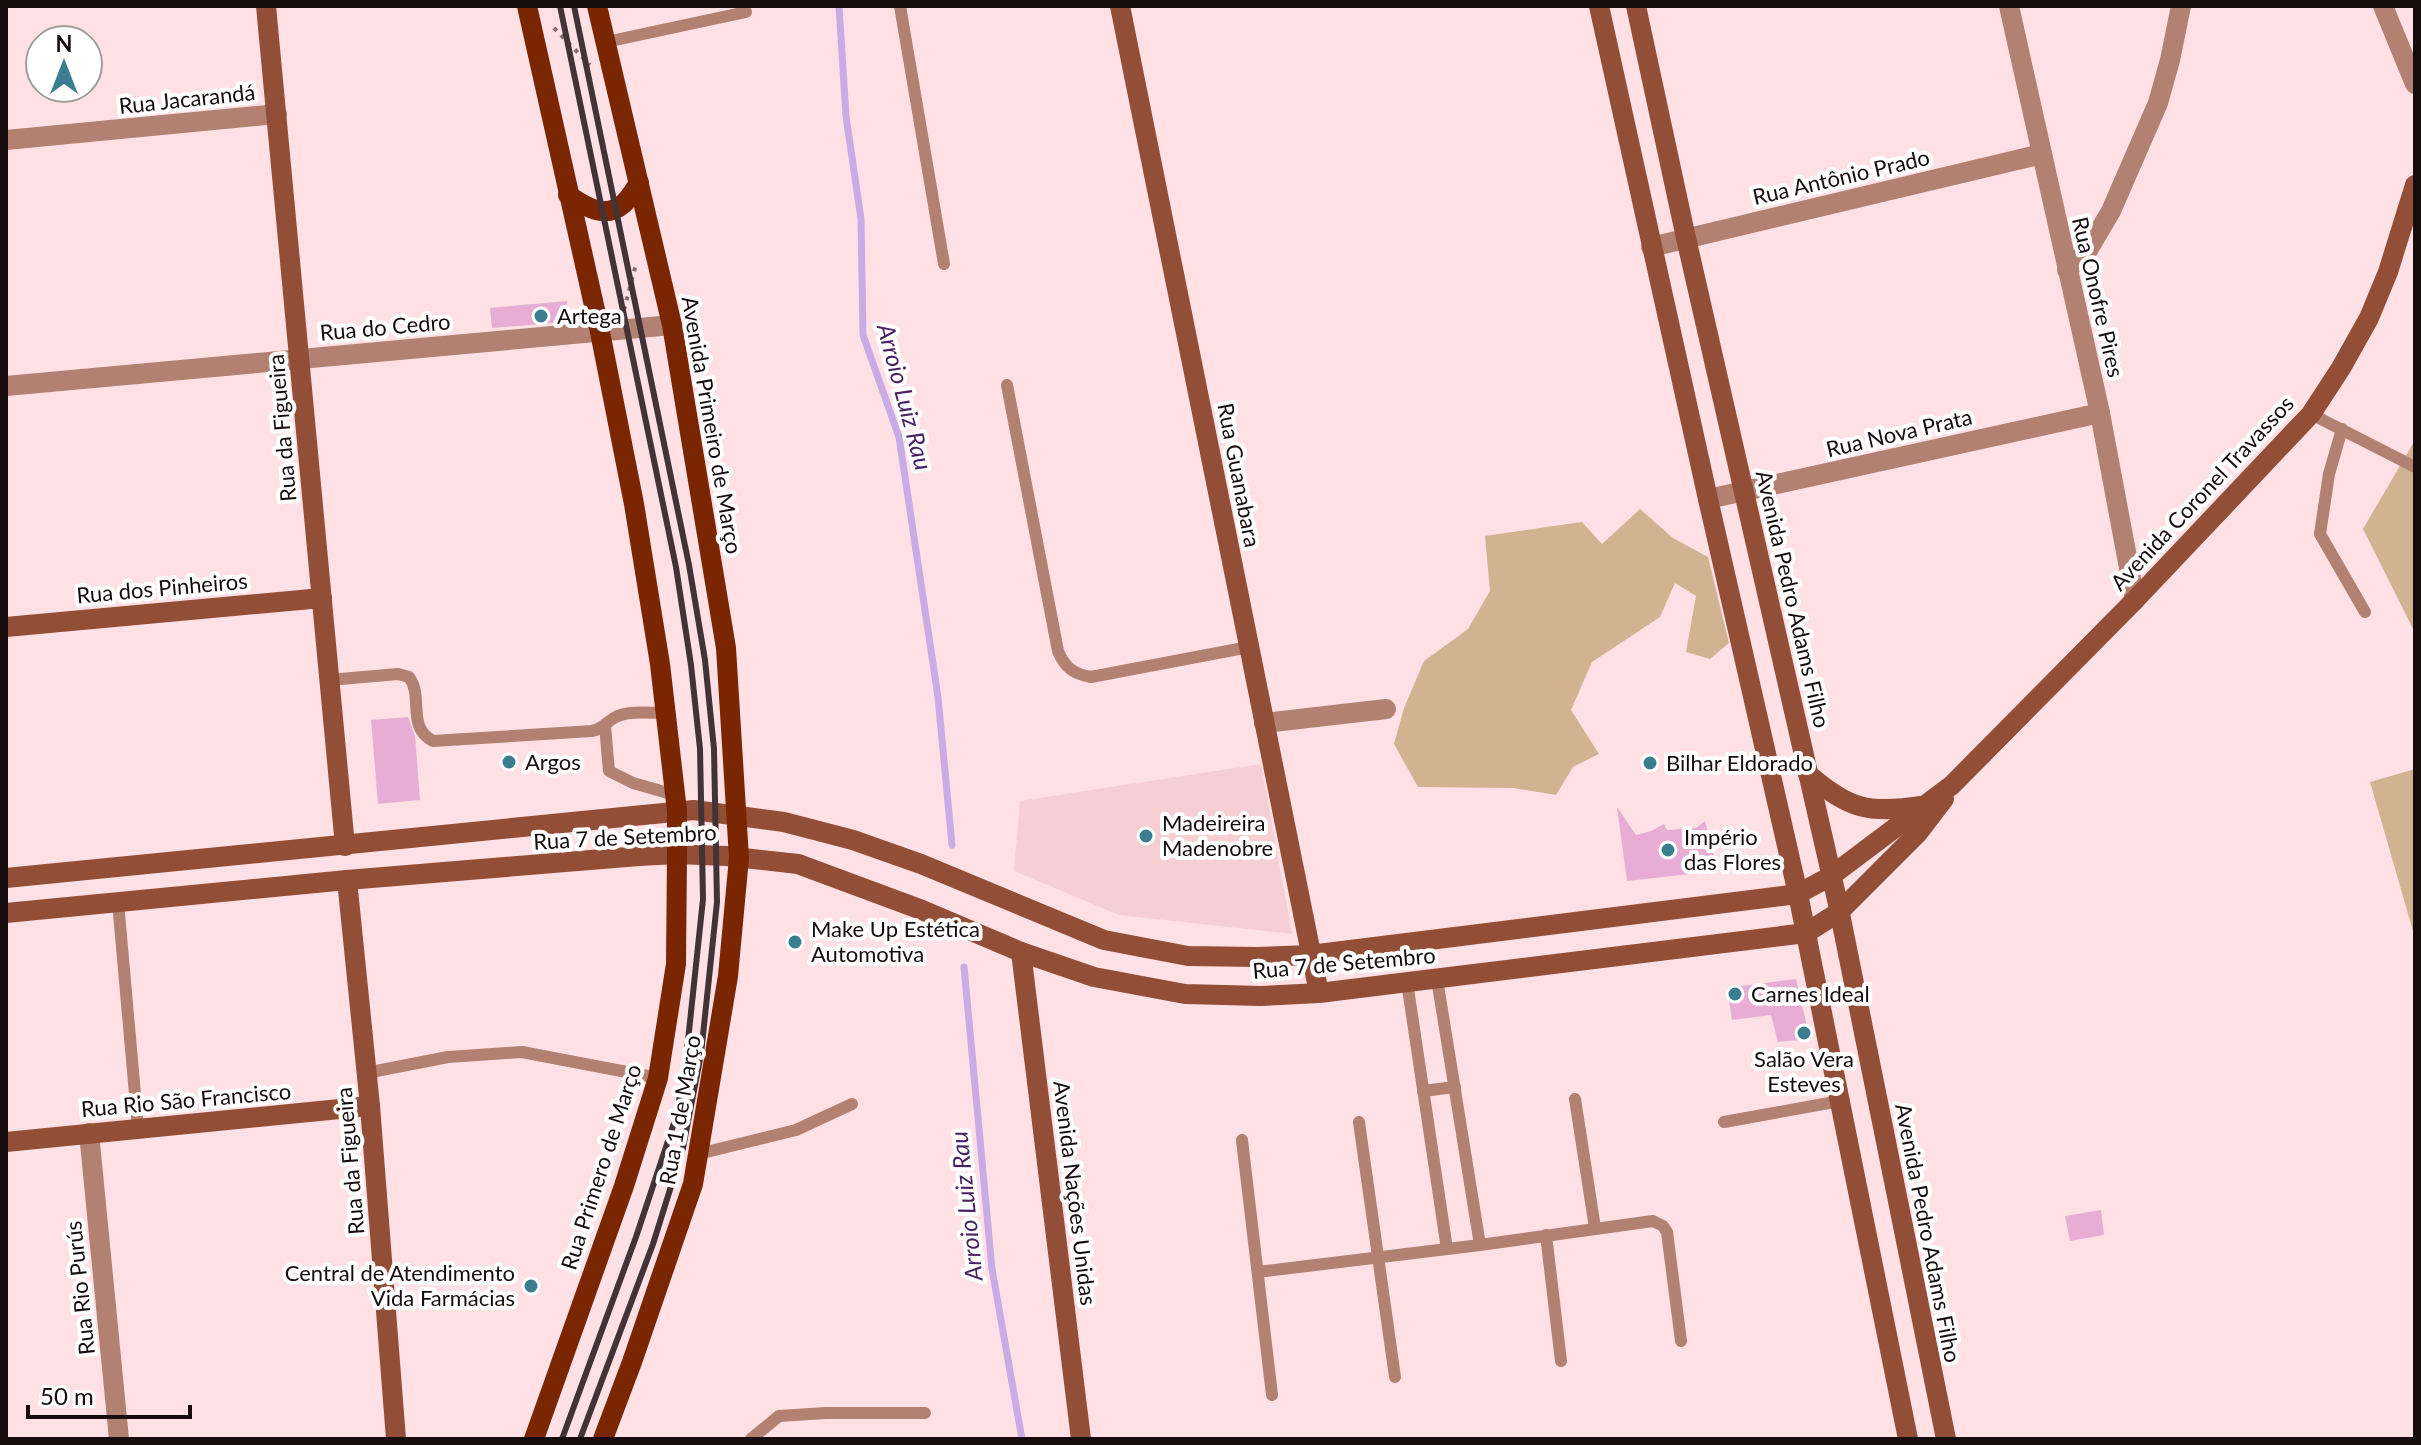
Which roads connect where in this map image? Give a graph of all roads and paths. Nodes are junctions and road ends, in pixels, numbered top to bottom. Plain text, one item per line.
1 (266, 6) edge
2 (527, 6) edge
3 (597, 6) edge
4 (900, 6) edge
5 (1120, 6) edge
6 (1599, 6) edge
7 (1636, 6) edge
8 (2009, 6) edge
9 (2181, 6) edge
10 (2383, 6) edge
11 (746, 12) dead end
12 (606, 42) junction
13 (2415, 84) edge
14 (277, 114) junction
15 (6, 140) edge
16 (2042, 154) junction
17 (639, 183) junction
18 (2415, 185) edge
19 (568, 195) junction
20 (1686, 238) junction
21 (1651, 247) junction
22 (944, 264) dead end
23 (2067, 270) junction
24 (672, 325) junction
25 (600, 332) junction
26 (299, 359) junction
27 (1007, 385) dead end
28 (6, 386) edge
29 (2100, 413) junction
30 (2311, 414) junction
31 (2342, 429) junction
32 (2415, 467) edge
33 (1744, 492) junction
34 (1708, 499) junction
35 (322, 598) junction
36 (2135, 600) junction
37 (2365, 612) dead end
38 (6, 627) edge
39 (1249, 647) junction
40 (329, 680) junction
41 (1386, 709) dead end
42 (665, 713) junction
43 (1264, 723) junction
44 (605, 726) junction
45 (1808, 774) junction
46 (1952, 785) junction
47 (676, 803) junction
48 (1925, 805) junction
49 (737, 814) junction
50 (345, 846) junction
51 (677, 854) junction
52 (739, 858) junction
53 (1831, 876) junction
54 (6, 878) edge
55 (347, 880) junction
56 (1798, 894) junction
57 (118, 902) junction
58 (1839, 912) junction
59 (6, 913) edge
60 (1806, 933) junction
61 (1021, 952) junction
62 (1310, 955) junction
63 (1437, 979) junction
64 (1407, 982) junction
65 (1319, 993) junction
66 (366, 1073) junction
67 (658, 1078) junction
68 (1455, 1087) junction
69 (1423, 1091) junction
70 (1575, 1099) dead end
71 (1840, 1101) junction
72 (852, 1104) dead end
73 (370, 1106) junction
74 (1359, 1122) dead end
75 (1724, 1122) dead end
76 (138, 1128) junction
77 (89, 1133) junction
78 (1242, 1140) dead end
79 (6, 1142) edge
80 (698, 1154) junction
81 (1595, 1228) junction
82 (1546, 1235) junction
83 (1480, 1245) junction
84 (1447, 1249) junction
85 (1379, 1258) junction
86 (1258, 1272) junction
87 (1681, 1341) dead end
88 (1561, 1361) dead end
89 (1395, 1377) dead end
90 (1272, 1395) dead end
91 (925, 1413) dead end
92 (119, 1439) edge
93 (396, 1439) edge
94 (534, 1439) edge
95 (603, 1439) edge
96 (751, 1439) edge
97 (1081, 1439) edge
98 (1908, 1439) edge
99 (1946, 1439) edge

1 - 14 main road, Rua da Figueira
2 - 19 main road
3 - 12 main road, Avenida Primeiro de Março
4 - 22 lane
5 - 39 main road, Rua Guanabara
6 - 21 main road
7 - 20 main road, Avenida Pedro Adams Filho
8 - 16 street, Rua Onofre Pires
9 - 23 street
10 - 13 street
11 - 12 lane
12 - 17 main road, Avenida Primeiro de Março
14 - 15 street, Rua Jacarandá
14 - 26 main road, Rua da Figueira
16 - 20 street, Rua Antônio Prado
16 - 23 street, Rua Onofre Pires
17 - 19 main road
17 - 24 main road, Avenida Primeiro de Março
18 - 30 main road, Avenida Coronel Travassos
19 - 25 main road
20 - 21 street, Rua Antônio Prado
20 - 33 main road, Avenida Pedro Adams Filho
21 - 34 main road
23 - 29 street, Rua Onofre Pires
24 - 25 street, Rua do Cedro
24 - 49 main road, Avenida Primeiro de Março
25 - 26 street, Rua do Cedro
25 - 42 main road
26 - 28 street, Rua do Cedro
26 - 35 main road, Rua da Figueira
27 - 39 lane
29 - 33 street, Rua Nova Prata
29 - 36 street, Rua Onofre Pires
30 - 31 lane
30 - 36 main road, Avenida Coronel Travassos
31 - 32 lane
31 - 37 lane
33 - 34 street, Rua Nova Prata
33 - 45 main road, Avenida Pedro Adams Filho
34 - 56 main road
35 - 38 main road, Rua dos Pinheiros
35 - 40 main road, Rua da Figueira
36 - 46 main road, Avenida Coronel Travassos
39 - 43 main road, Rua Guanabara
40 - 44 lane
40 - 50 main road, Rua da Figueira
41 - 43 street
42 - 44 lane
42 - 47 main road
43 - 62 main road, Rua Guanabara
44 - 47 lane
45 - 48 main road
45 - 53 main road, Avenida Pedro Adams Filho
46 - 48 main road, Avenida Coronel Travassos
46 - 58 main road, Avenida Coronel Travassos
47 - 49 main road, Rua 7 de Setembro
47 - 50 main road, Rua 7 de Setembro
47 - 51 main road
48 - 53 main road, Avenida Coronel Travassos
49 - 52 main road, Avenida Primeiro de Março
49 - 62 main road, Rua 7 de Setembro
50 - 54 main road, Rua 7 de Setembro
51 - 52 main road, Rua 7 de Setembro
51 - 55 main road, Rua 7 de Setembro
51 - 67 main road, Rua Primero de Março
52 - 61 main road, Rua 7 de Setembro
52 - 80 main road, Rua 1 de Março
53 - 56 main road, Rua 7 de Setembro
53 - 58 main road, Avenida Pedro Adams Filho
55 - 57 main road, Rua 7 de Setembro
55 - 66 main road, Rua da Figueira
56 - 60 main road
56 - 62 main road, Rua 7 de Setembro
57 - 59 main road, Rua 7 de Setembro
57 - 76 lane
58 - 60 main road, Rua 7 de Setembro
58 - 99 main road, Avenida Pedro Adams Filho
60 - 63 main road, Rua 7 de Setembro
60 - 71 main road
61 - 65 main road, Rua 7 de Setembro
61 - 97 main road, Avenida Nações Unidas
62 - 65 main road, Rua Guanabara
63 - 64 main road, Rua 7 de Setembro
63 - 68 lane
64 - 65 main road, Rua 7 de Setembro
64 - 69 lane
66 - 67 lane
66 - 73 main road, Rua da Figueira
67 - 94 main road, Rua Primero de Março
68 - 69 lane
68 - 83 lane
69 - 84 lane
70 - 81 lane
71 - 75 lane
71 - 98 main road
72 - 80 lane
73 - 76 main road, Rua Rio São Francisco
73 - 93 main road, Rua da Figueira
74 - 85 lane
76 - 77 main road, Rua Rio São Francisco
77 - 79 main road, Rua Rio São Francisco
77 - 92 street, Rua Rio Purús
78 - 86 lane
80 - 95 main road, Rua 1 de Março
81 - 82 lane
81 - 87 lane
82 - 83 lane
82 - 88 lane
83 - 84 lane
84 - 85 lane
85 - 86 lane
85 - 89 lane
86 - 90 lane
91 - 96 lane

